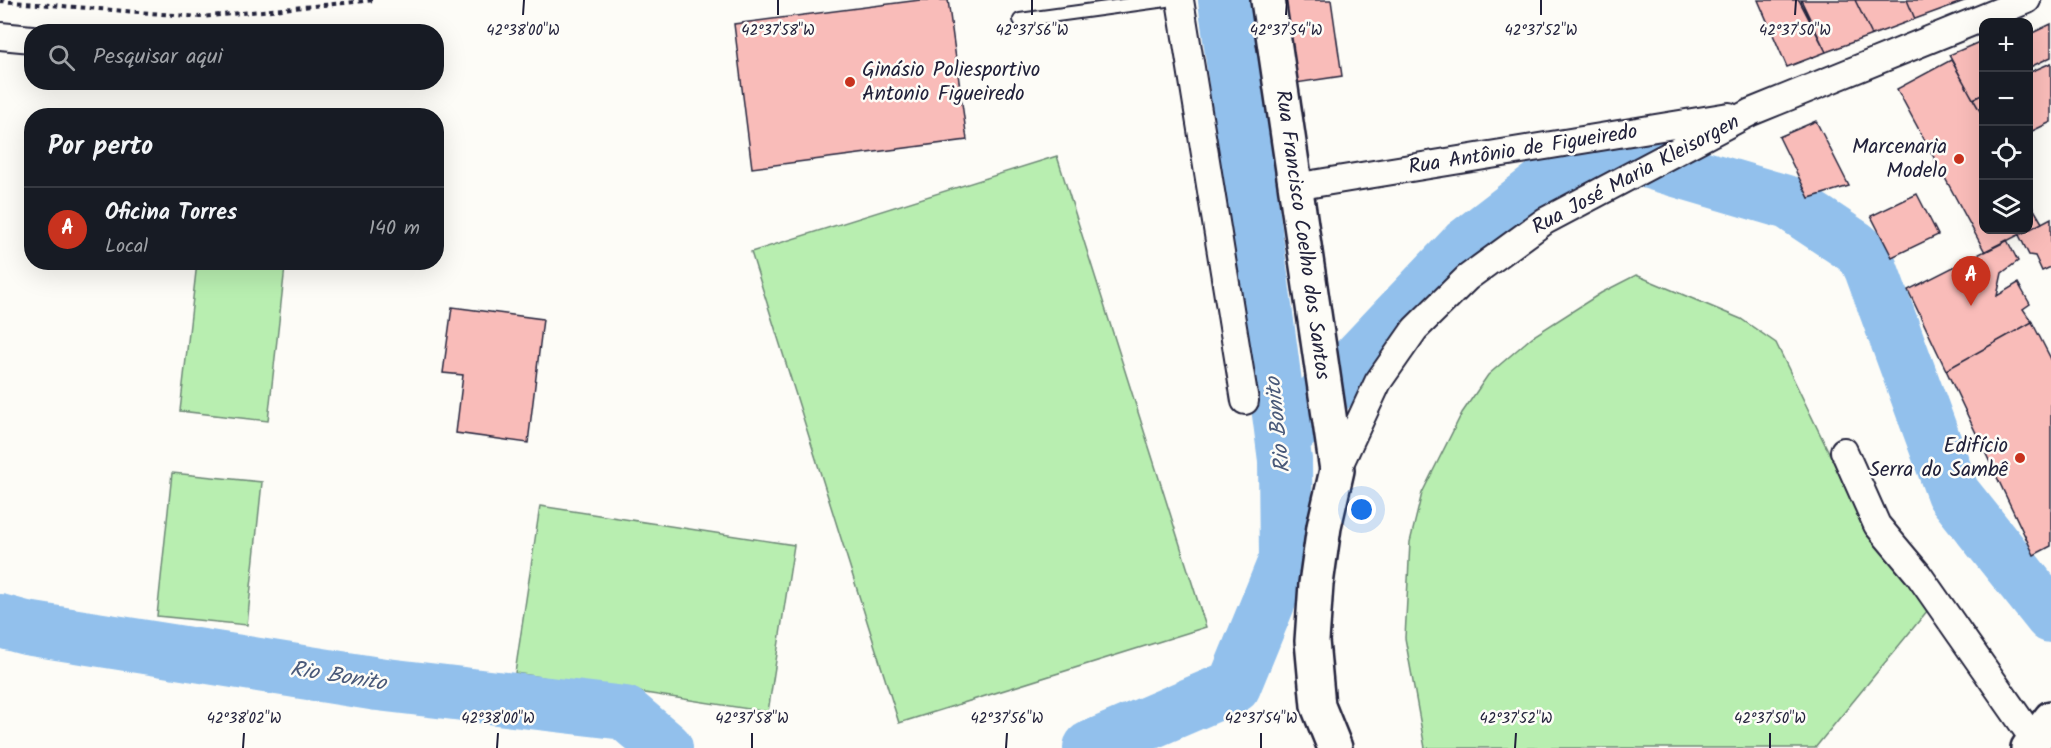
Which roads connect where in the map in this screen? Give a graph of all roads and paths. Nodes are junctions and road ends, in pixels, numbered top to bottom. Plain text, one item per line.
1 (375, 0) edge
2 (1166, 0) edge
3 (1180, 0) edge
4 (1268, 0) edge
5 (2027, 0) edge
6 (0, 1) edge
7 (1020, 20) dead end
8 (0, 37) edge
9 (24, 38) edge
10 (1751, 112) junction
11 (1294, 187) junction
12 (1245, 401) dead end
13 (1844, 451) dead end
14 (1337, 470) junction
15 (2038, 735) edge
16 (1335, 748) edge

1 - 6 path
2 - 7 lane
3 - 12 street
4 - 11 street, Rua Francisco Coelho dos Santos
5 - 10 street, Rua José Maria Kleisorgen
8 - 9 street
10 - 11 street, Rua Antônio de Figueiredo
10 - 14 street, Rua José Maria Kleisorgen
11 - 14 street, Rua Francisco Coelho dos Santos
13 - 15 street
14 - 16 street, Rua José Maria Kleisorgen

